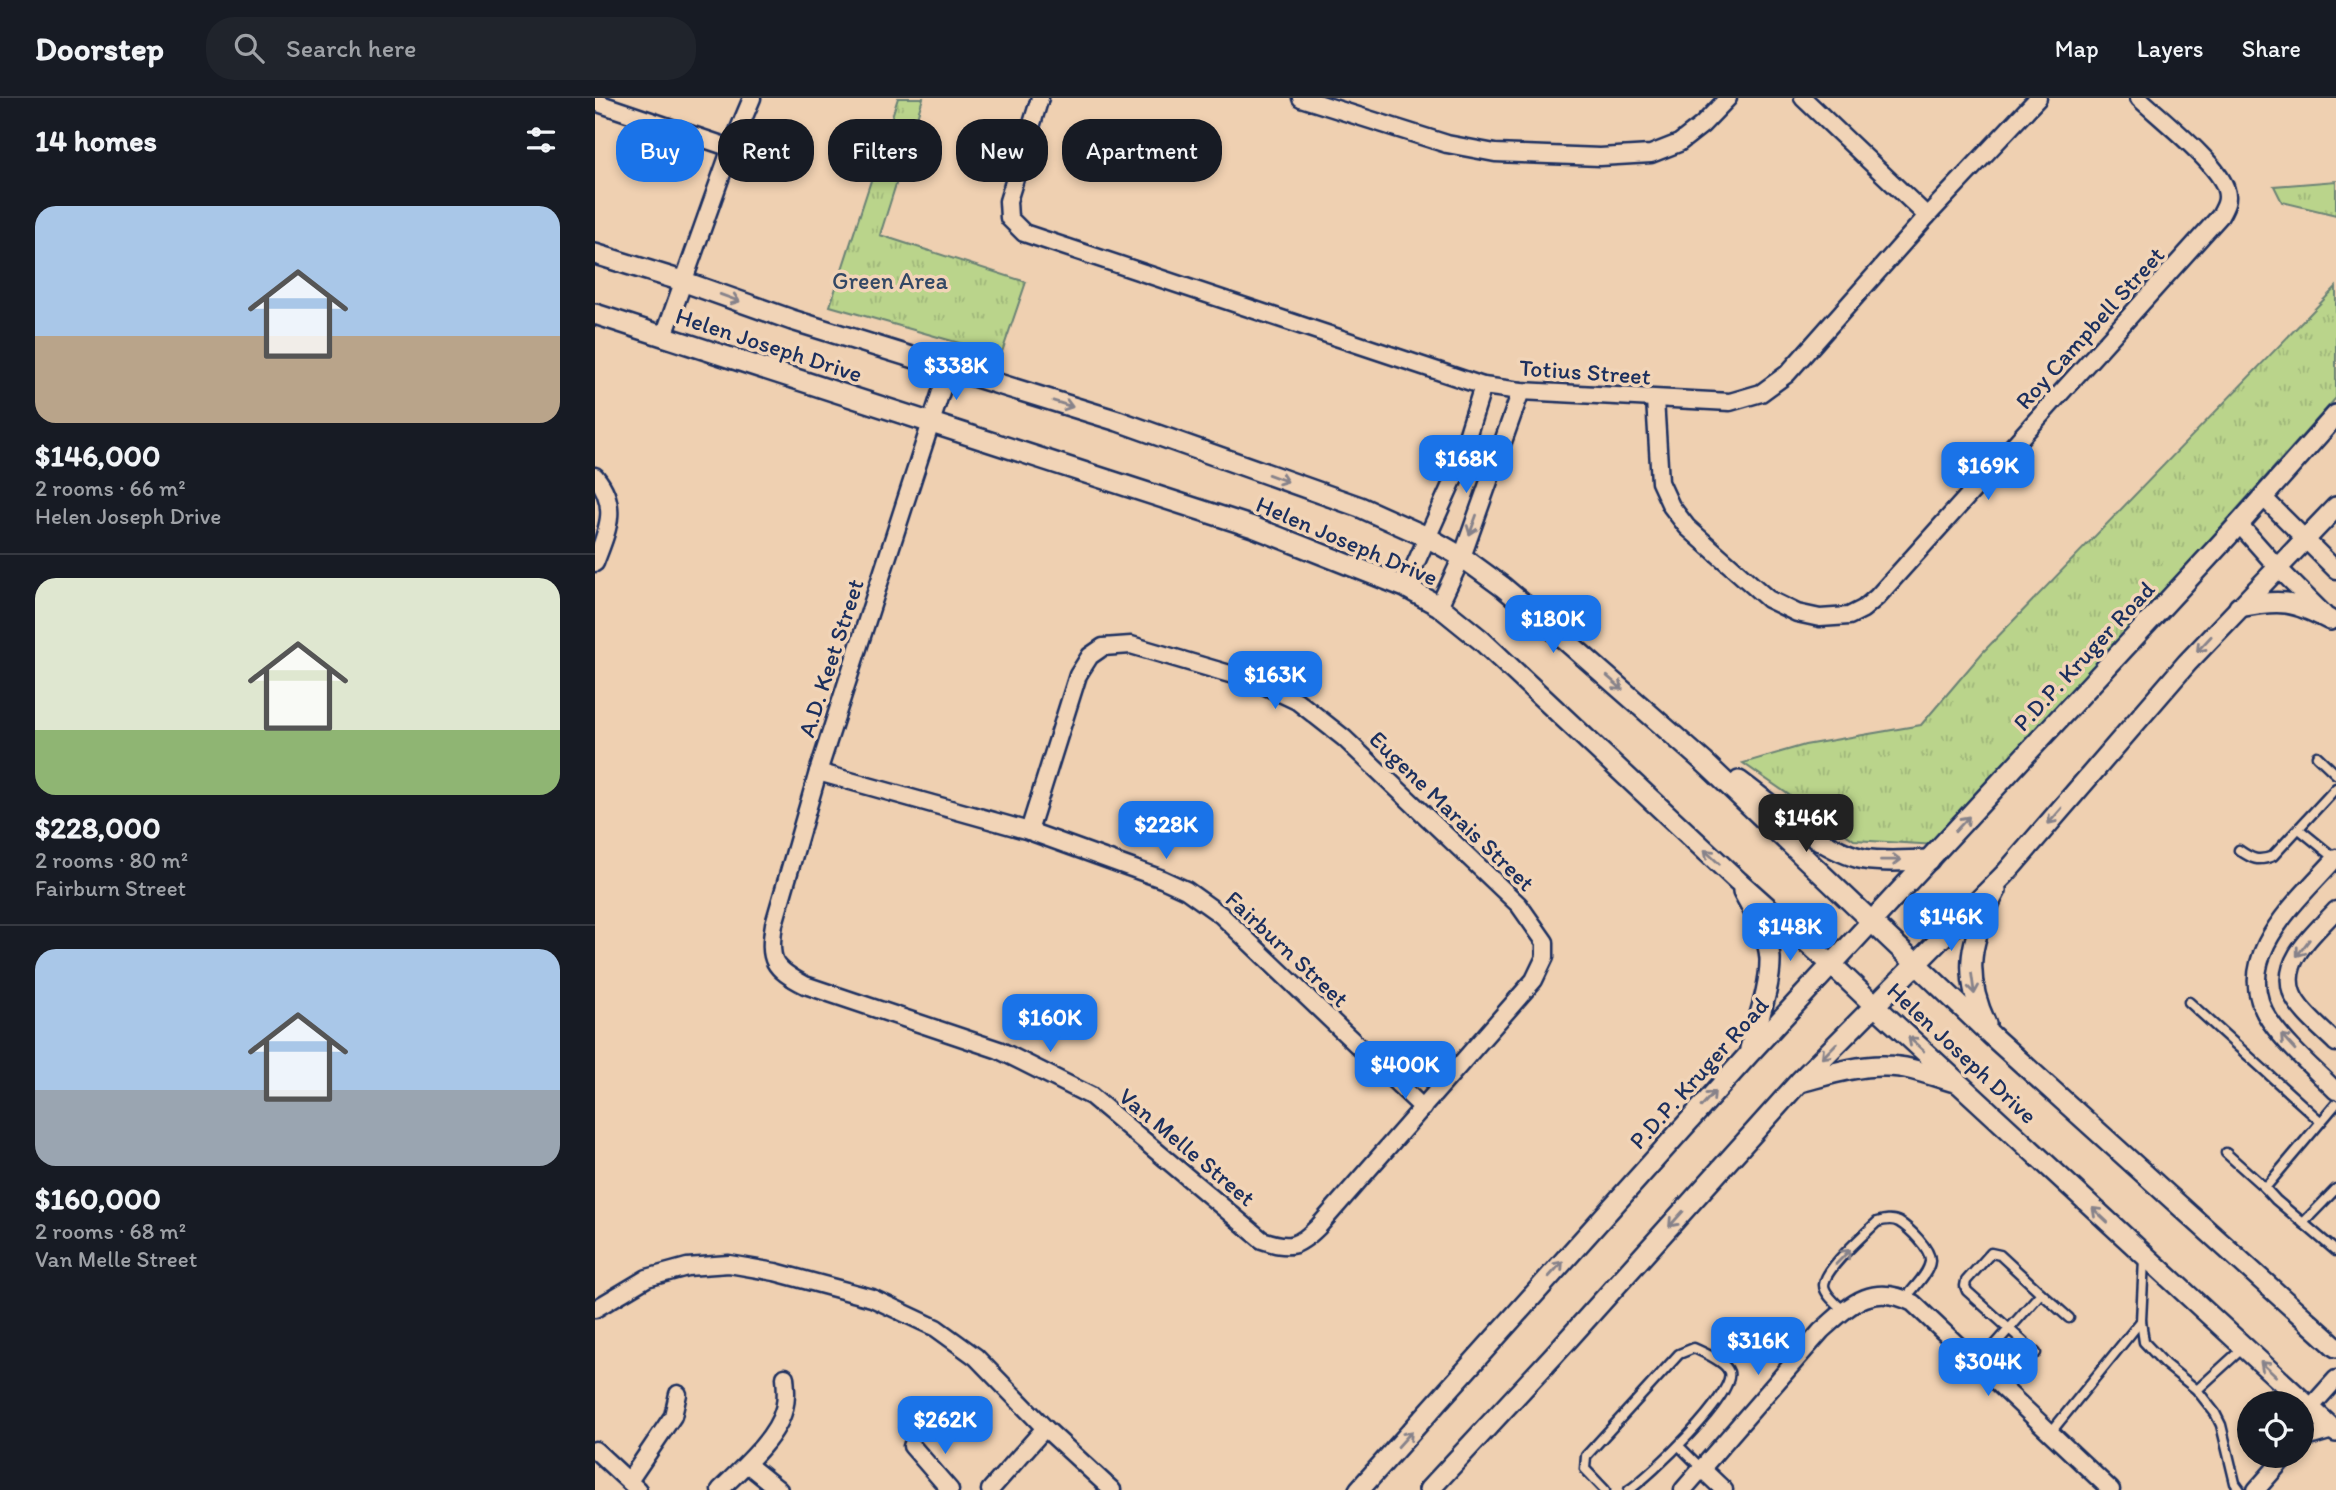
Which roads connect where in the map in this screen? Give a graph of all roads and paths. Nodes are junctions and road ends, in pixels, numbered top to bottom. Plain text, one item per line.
1 (752, 98) edge
2 (1041, 98) edge
3 (1301, 98) edge
4 (1728, 98) edge
5 (1803, 98) edge
6 (2038, 98) edge
7 (2139, 98) edge
8 (595, 102) edge
9 (743, 119) edge
10 (718, 144) edge
11 (718, 182) edge
12 (1927, 216) junction
13 (595, 254) edge
14 (682, 281) junction
15 (595, 314) edge
16 (664, 336) junction
17 (948, 370) junction
18 (1483, 386) junction
19 (1521, 391) junction
20 (1655, 399) junction
21 (2336, 415) edge
22 (930, 423) junction
23 (599, 482) edge
24 (2263, 498) junction
25 (2336, 507) edge
26 (2239, 524) junction
27 (1427, 537) junction
28 (2305, 540) junction
29 (1462, 557) junction
30 (595, 563) edge
31 (2278, 568) junction
32 (2336, 570) edge
33 (1405, 587) junction
34 (1439, 606) junction
35 (2239, 607) junction
36 (2333, 623) edge
37 (2316, 756) dead end
38 (1705, 762) junction
39 (818, 772) junction
40 (2336, 774) edge
41 (2336, 788) edge
42 (2299, 829) junction
43 (1030, 831) junction
44 (2239, 850) dead end
45 (2336, 858) edge
46 (1929, 860) junction
47 (2005, 874) junction
48 (1738, 881) junction
49 (2336, 910) edge
50 (1872, 923) junction
51 (775, 962) joint
52 (1917, 963) junction
53 (1832, 964) junction
54 (2189, 1002) dead end
55 (1874, 1005) junction
56 (1991, 1036) junction
57 (2336, 1043) edge
58 (1749, 1054) junction
59 (1799, 1082) junction
60 (1959, 1083) junction
61 (2336, 1091) edge
62 (2336, 1104) edge
63 (1423, 1108) junction
64 (2320, 1121) junction
65 (2226, 1153) dead end
66 (2265, 1188) junction
67 (2336, 1189) edge
68 (2303, 1223) junction
69 (2336, 1251) edge
70 (2144, 1256) junction
71 (2041, 1293) junction
72 (1905, 1299) junction
73 (595, 1309) edge
74 (1844, 1311) junction
75 (2069, 1318) dead end
76 (2141, 1321) junction
77 (2008, 1330) junction
78 (2244, 1347) junction
79 (2336, 1347) edge
80 (2036, 1353) dead end
81 (1979, 1363) junction
82 (785, 1377) dead end
83 (2336, 1379) edge
84 (2197, 1390) junction
85 (2292, 1391) edge
86 (678, 1394) dead end
87 (2314, 1404) edge
88 (2314, 1412) edge
89 (1045, 1428) junction
90 (2336, 1431) edge
91 (2051, 1432) junction
92 (2314, 1436) edge
93 (912, 1446) dead end
94 (1679, 1446) junction
95 (595, 1450) edge
96 (747, 1464) junction
97 (2275, 1468) edge
98 (1703, 1470) junction
99 (633, 1486) edge
100 (720, 1490) edge
101 (779, 1490) edge
102 (950, 1490) edge
103 (990, 1490) edge
104 (1112, 1490) edge
105 (1359, 1490) edge
106 (1429, 1490) edge
107 (1605, 1490) edge
108 (1629, 1490) edge
109 (1683, 1490) edge
110 (1724, 1490) edge
111 (2111, 1490) edge
112 (2240, 1490) edge
113 (2256, 1490) edge

1 - 9 street
2 - 18 street, Totius Street
3 - 4 street
5 - 12 street
6 - 12 street, Totius Street
7 - 20 street, Roy Campbell Street
8 - 10 street
11 - 14 street
12 - 20 street, Totius Street
13 - 14 street, Helen Joseph Drive
14 - 16 street
14 -> 17 street, Helen Joseph Drive
15 - 16 street, Helen Joseph Drive
16 - 22 street, Helen Joseph Drive
17 - 22 street, A.D. Keet Street
17 -> 27 street, Helen Joseph Drive
18 - 19 street, Totius Street
18 - 27 street
19 - 20 street, Totius Street
19 -> 29 street
21 - 24 street, P.D.P. Kruger Road
22 - 33 street, Helen Joseph Drive
22 - 39 street, A.D. Keet Street
23 - 30 street
24 - 26 street, P.D.P. Kruger Road
24 - 28 street
25 - 28 street
26 - 31 street
46 -> 26 street, P.D.P. Kruger Road
27 - 29 street, Helen Joseph Drive
27 - 33 street
28 - 31 street
28 - 32 street
29 - 34 street
29 -> 38 street, Helen Joseph Drive
31 - 35 street
31 - 36 street
33 - 34 street, Helen Joseph Drive
48 -> 34 street, Helen Joseph Drive
35 - 36 street
35 -> 47 street
37 - 40 lane
38 -> 46 street
38 - 50 street, Helen Joseph Drive
39 - 43 street, Fairburn Street
39 - 51 street, A.D. Keet Street
41 - 42 lane
42 - 44 lane
42 - 45 lane
43 - 63 street, Fairburn Street
43 - 63 street, Eugene Marais Street
61 -> 45 street
46 - 50 street, P.D.P. Kruger Road
47 - 52 street
47 -> 56 street
48 - 53 street, Helen Joseph Drive
48 - 58 street
49 -> 57 street
50 - 52 street, Helen Joseph Drive
50 - 53 street, P.D.P. Kruger Road
51 - 63 street, Van Melle Street
52 - 55 street
52 - 56 street, Helen Joseph Drive
53 - 55 street, Helen Joseph Drive
53 - 58 street, P.D.P. Kruger Road
54 - 64 lane
55 -> 59 street
60 -> 55 street, Helen Joseph Drive
56 - 79 street, Helen Joseph Drive
105 -> 58 street, P.D.P. Kruger Road
59 - 60 street
59 -> 106 street
70 -> 60 street, Helen Joseph Drive
62 - 64 lane
64 - 66 lane
65 - 66 lane
66 - 68 lane
67 - 68 lane
68 - 69 lane
70 - 76 lane
70 - 78 street, Helen Joseph Drive
71 - 75 lane
71 - 77 lane
71 - 77 lane
72 - 74 street
74 -> 72 lane
72 - 81 street
73 - 89 street
74 - 98 street
76 - 84 lane
76 - 91 lane
77 - 80 lane
77 - 81 lane
78 - 84 lane
85 -> 78 street, Helen Joseph Drive
81 - 91 street
82 - 96 street
83 - 87 street
84 - 112 lane
86 - 99 street
88 - 90 street, Helen Joseph Drive
89 - 103 street
89 - 104 street
90 - 92 street
91 - 111 street
93 - 102 street
94 - 98 lane
94 - 107 lane
94 - 108 lane
95 - 99 street
96 - 100 street
96 - 101 street
97 - 113 street
98 - 109 street
98 - 110 street

